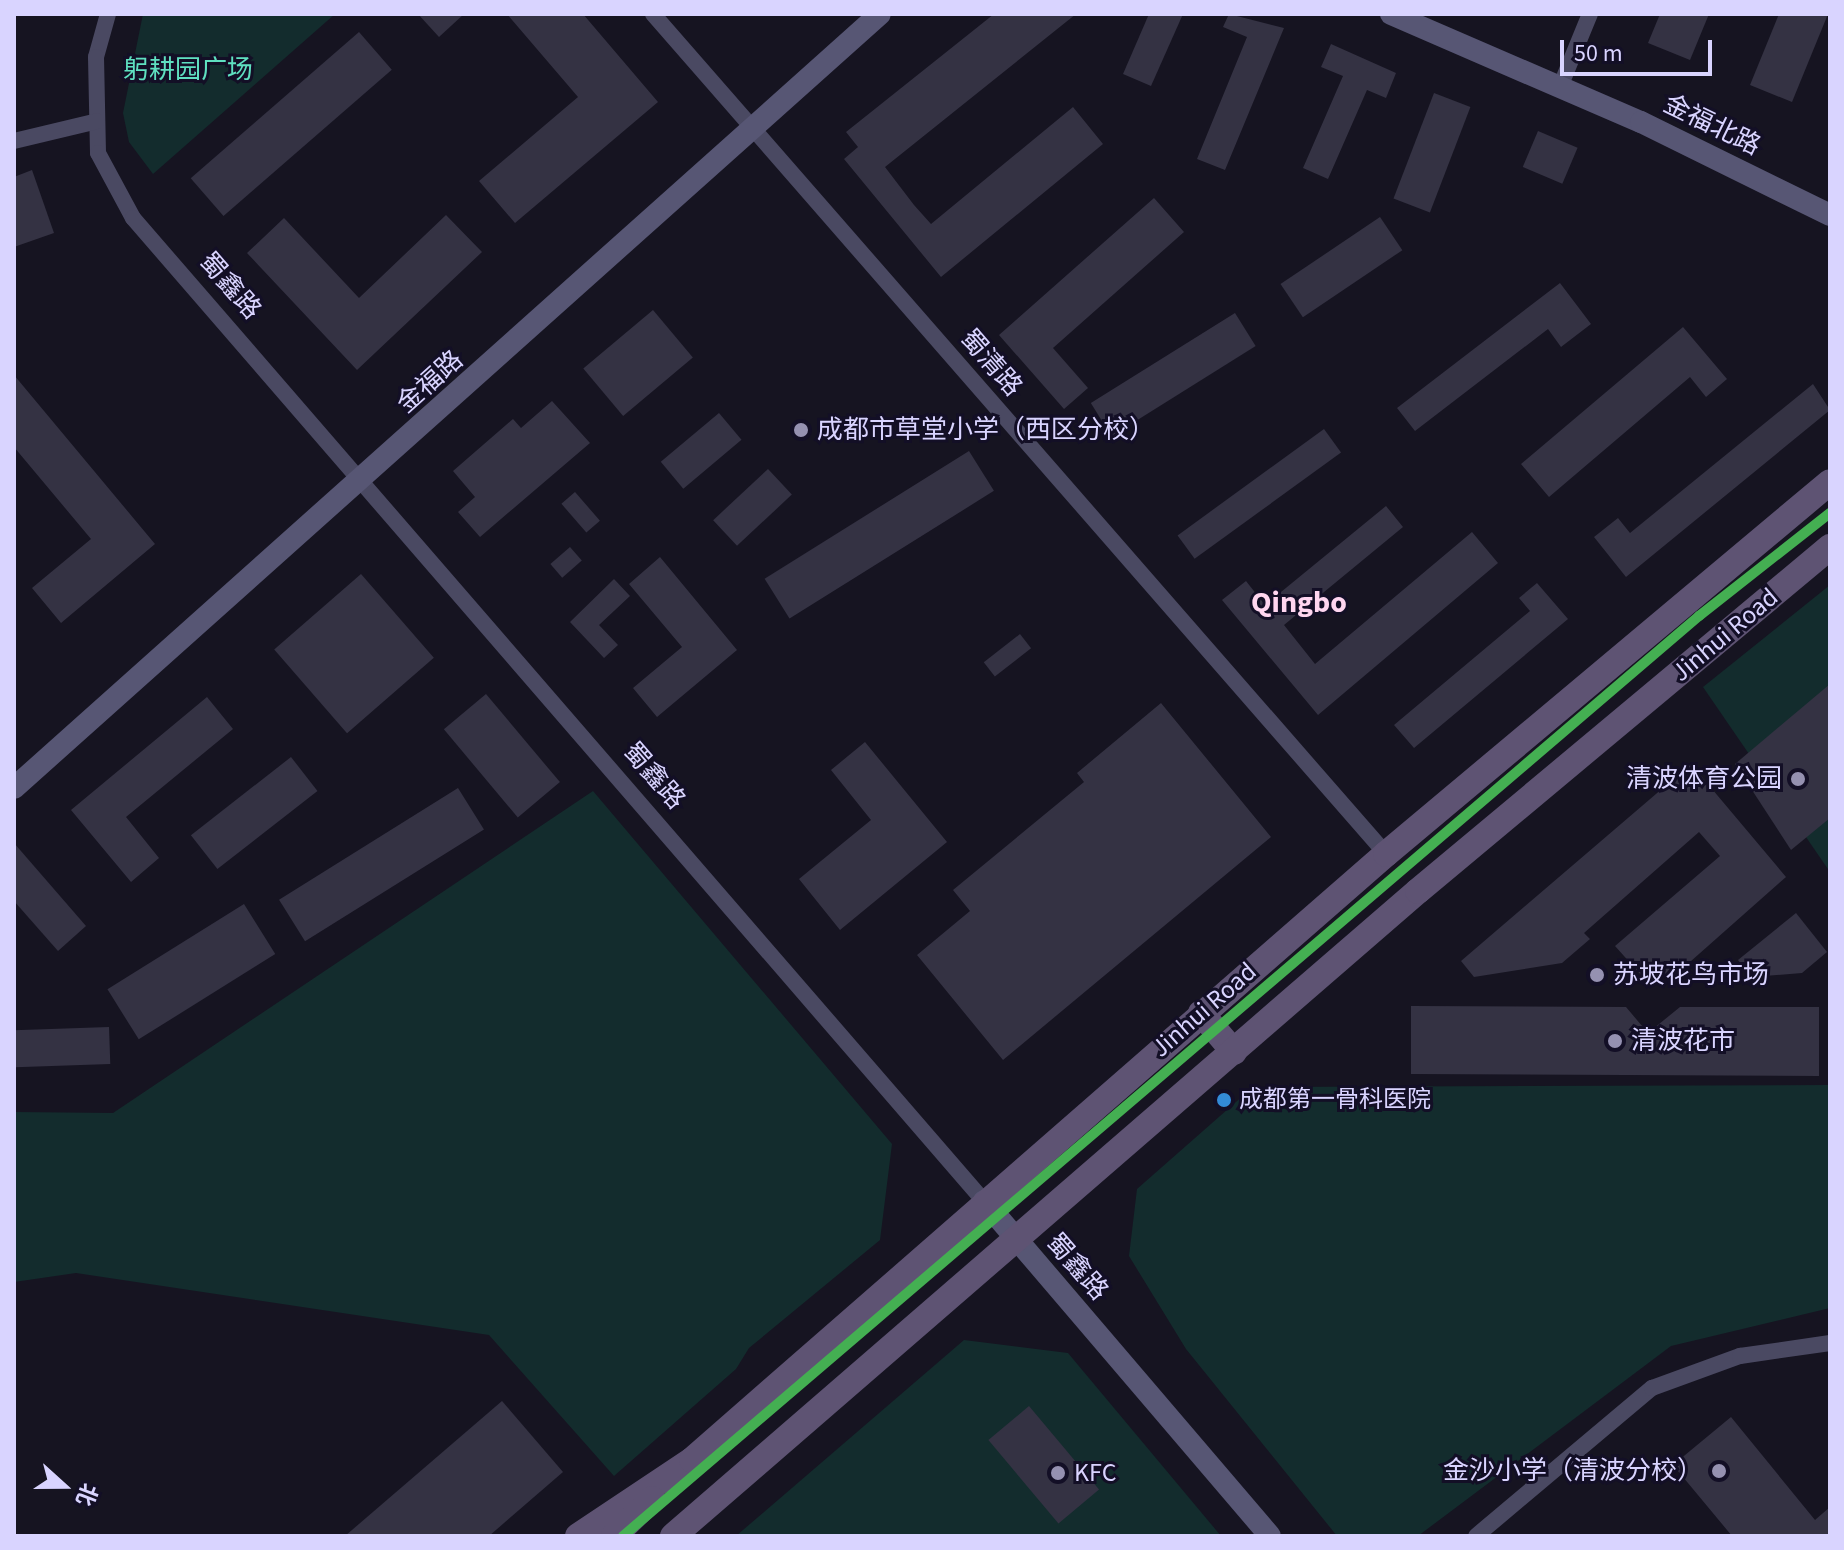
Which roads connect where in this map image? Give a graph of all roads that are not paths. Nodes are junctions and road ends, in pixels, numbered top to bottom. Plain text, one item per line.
1 (108, 14) edge
2 (653, 14) edge
3 (880, 14) edge
4 (1391, 14) edge
5 (1590, 14) edge
6 (1560, 87) junction
7 (97, 121) junction
8 (754, 128) junction
9 (14, 141) edge
10 (1830, 215) edge
11 (362, 481) junction
12 (1830, 482) edge
13 (1830, 547) edge
14 (14, 788) edge
15 (1386, 854) junction
16 (1201, 1013) junction
17 (1234, 1052) junction
18 (984, 1201) junction
19 (1018, 1242) junction
20 (1830, 1343) edge
21 (692, 1460) junction
22 (710, 1500) junction
23 (578, 1536) edge
24 (614, 1536) edge
25 (655, 1536) edge
26 (673, 1536) edge
27 (1270, 1536) edge
28 (1476, 1536) edge

1 - 7 street, 蜀鑫路
2 - 8 street, 蜀清路
3 - 8 street, 金福路
4 - 6 street, 金福北路
5 - 6 street
6 - 10 street, 金福北路
7 - 9 street
7 - 11 street, 蜀鑫路
8 - 11 street, 金福路
8 - 15 street, 蜀清路
11 - 14 street, 金福路
11 - 18 street, 蜀鑫路
12 - 15 main road, Jinhui Road
13 - 17 main road, Jinhui Road
15 - 16 main road, Jinhui Road
16 - 17 main road
16 - 18 main road, Jinhui Road
17 - 19 main road, Jinhui Road
18 - 19 street, 蜀鑫路
18 - 21 main road, Jinhui Road
19 - 22 main road, Jinhui Road
19 - 27 street, 蜀鑫路
20 - 28 street
21 - 23 main road, Jinhui Road
21 - 24 main road
22 - 25 main road
22 - 26 main road, Jinhui Road

